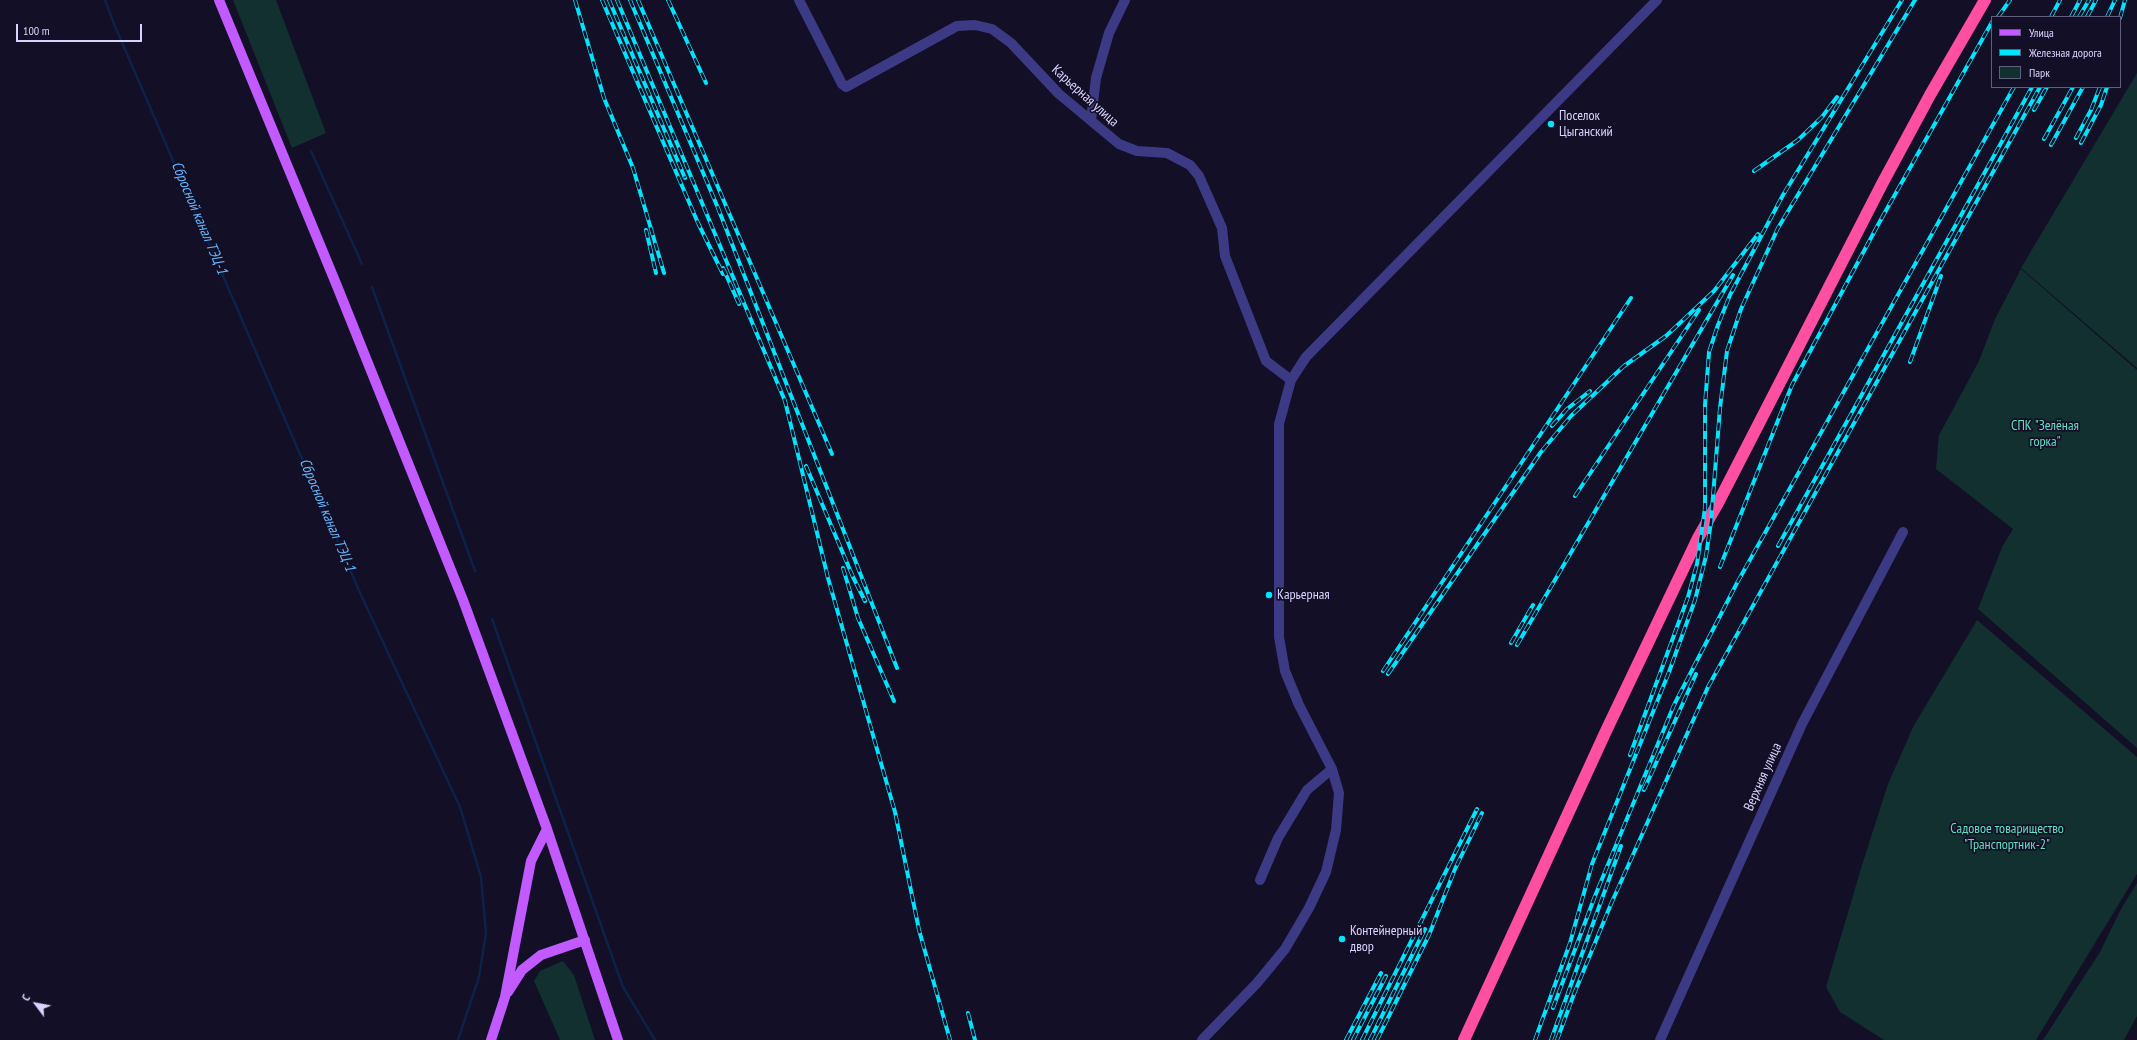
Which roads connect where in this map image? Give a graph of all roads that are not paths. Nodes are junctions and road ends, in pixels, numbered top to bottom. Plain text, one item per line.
1 (219, 0) edge
2 (799, 0) edge
3 (1126, 0) edge
4 (1657, 0) edge
5 (1985, 0) edge
6 (1091, 120) junction
7 (1291, 380) junction
8 (1903, 532) dead end
9 (1332, 769) junction
10 (547, 829) junction
11 (1260, 880) dead end
12 (585, 940) junction
13 (505, 997) junction
14 (490, 1040) edge
15 (618, 1040) edge
16 (1202, 1040) edge
17 (1464, 1040) edge
18 (1660, 1040) edge

1 - 10 main road
2 - 6 street, Карьерная улица
3 - 6 street
4 - 7 street
5 - 17 highway
6 - 7 street, Карьерная улица
7 - 9 street
8 - 18 street, Верхняя улица
9 - 11 street
9 - 16 street
10 - 12 main road
10 - 13 main road
12 - 13 main road
12 - 15 main road
13 - 14 main road

